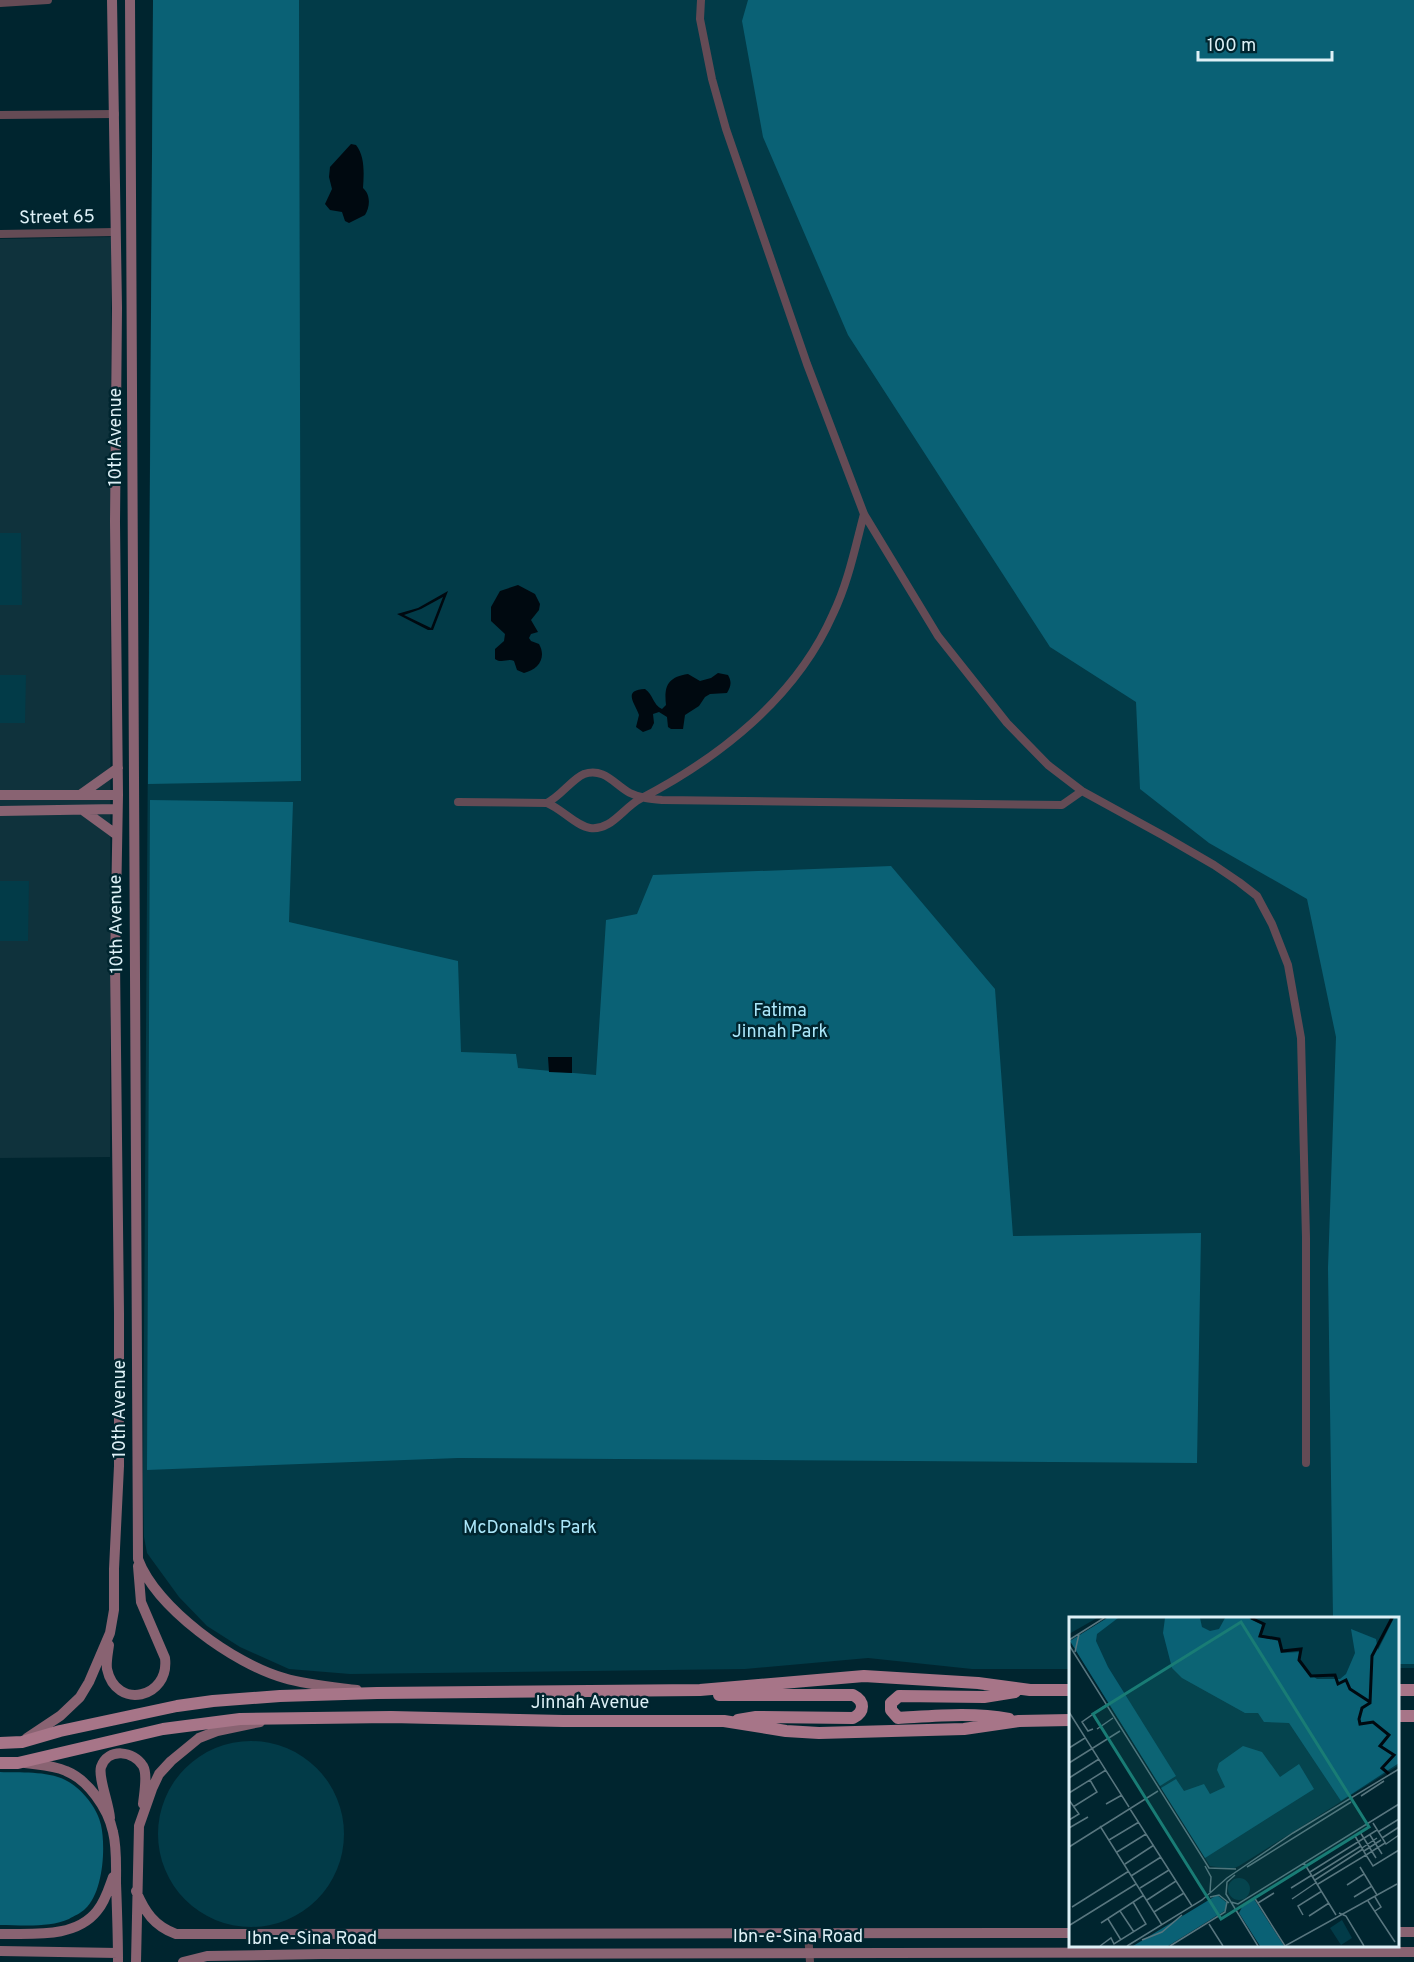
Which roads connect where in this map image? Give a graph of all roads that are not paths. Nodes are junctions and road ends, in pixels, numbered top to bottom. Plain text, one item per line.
1 (48, 0) edge
2 (112, 0) edge
3 (130, 0) edge
4 (701, 0) edge
5 (0, 3) edge
6 (115, 114) junction
7 (0, 115) edge
8 (115, 232) junction
9 (0, 234) edge
10 (132, 350) junction
11 (116, 351) junction
12 (864, 514) junction
13 (117, 621) junction
14 (132, 622) junction
15 (118, 768) junction
16 (1082, 791) junction
17 (0, 795) edge
18 (80, 795) junction
19 (118, 795) junction
20 (644, 798) junction
21 (458, 802) dead end
22 (548, 803) junction
23 (117, 809) junction
24 (0, 811) edge
25 (84, 811) junction
26 (117, 835) junction
27 (118, 1249) junction
28 (136, 1249) junction
29 (1306, 1463) dead end
30 (138, 1559) junction
31 (110, 1634) junction
32 (700, 1690) junction
33 (1030, 1690) junction
34 (1069, 1690) edge
35 (377, 1693) junction
36 (282, 1718) junction
37 (1069, 1720) edge
38 (724, 1721) junction
39 (1019, 1721) junction
40 (22, 1742) junction
41 (0, 1743) edge
42 (0, 1763) edge
43 (18, 1763) junction
44 (143, 1813) junction
45 (111, 1824) junction
46 (116, 1870) junction
47 (136, 1891) junction
48 (808, 1933) junction
49 (0, 1934) edge
50 (1069, 1934) edge
51 (0, 1951) edge
52 (1414, 1952) edge
53 (118, 1957) edge
54 (322, 1958) edge
55 (809, 1958) edge
56 (136, 1962) edge
57 (183, 1962) edge

1 - 5 street
2 - 6 main road, 10th Avenue
3 - 10 main road, 10th Avenue
4 - 12 street
6 - 7 street
6 - 8 main road, 10th Avenue
8 - 9 street, Street 65
8 - 11 main road, 10th Avenue
10 - 11 main road
10 - 14 main road, 10th Avenue
11 - 13 main road, 10th Avenue
12 - 16 street
12 - 20 street
13 - 14 main road
13 - 15 main road, 10th Avenue
14 - 28 main road, 10th Avenue
15 - 18 main road
15 - 19 main road, 10th Avenue
16 - 20 street
16 - 29 street
17 - 18 main road
18 - 19 main road
19 - 23 main road, 10th Avenue
20 - 22 street
20 - 22 street
21 - 22 street
23 - 25 main road
23 - 26 main road, 10th Avenue
24 - 25 main road
25 - 26 main road
26 - 27 main road, 10th Avenue
27 - 28 main road
27 - 31 main road, 10th Avenue
28 - 30 main road, 10th Avenue
30 - 31 main road
30 - 35 main road, 10th Avenue
31 - 40 main road, 10th Avenue
32 - 33 main road, Jinnah Avenue
32 - 35 main road, Jinnah Avenue
32 - 38 main road
33 - 34 main road, Jinnah Avenue
33 - 39 main road
35 - 40 main road, Jinnah Avenue
36 - 38 main road, Jinnah Avenue
36 - 43 main road, Jinnah Avenue
36 - 44 main road
37 - 39 main road, Jinnah Avenue
38 - 39 main road, Jinnah Avenue
40 - 41 main road, Jinnah Avenue
42 - 43 main road, Jinnah Avenue
43 - 45 main road
44 - 45 main road
44 - 47 main road
45 - 46 main road
46 - 49 main road
46 - 53 main road
47 - 48 main road, Ibn-e-Sina Road
47 - 56 main road
48 - 50 main road, Ibn-e-Sina Road
48 - 55 street
51 - 53 main road
52 - 55 main road, Ibn-e-Sina Road
54 - 55 main road, Ibn-e-Sina Road
54 - 57 main road, Ibn-e-Sina Road

